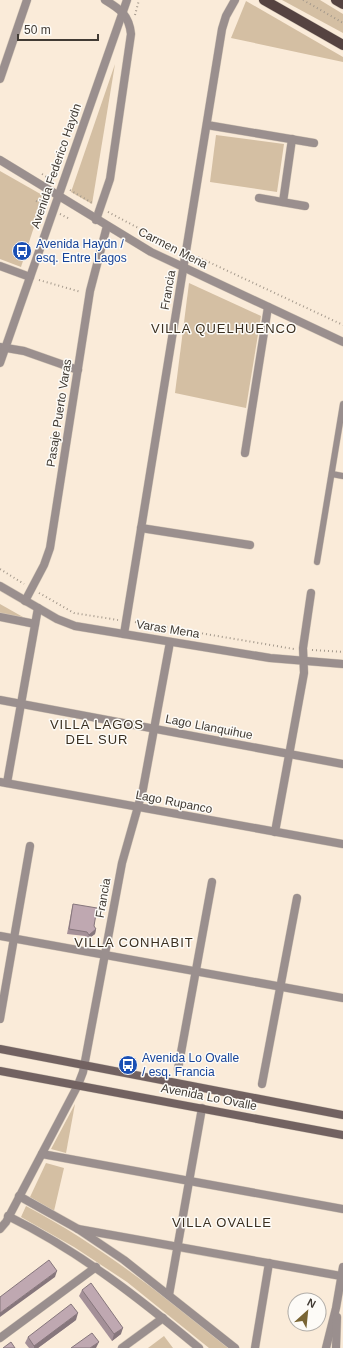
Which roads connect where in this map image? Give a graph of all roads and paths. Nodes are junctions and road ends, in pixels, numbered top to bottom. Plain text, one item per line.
1 (28, 0) edge
2 (105, 0) edge
3 (127, 0) edge
4 (235, 0) edge
5 (264, 0) edge
6 (303, 0) edge
7 (123, 11) junction
8 (343, 23) edge
9 (343, 45) edge
10 (0, 78) edge
11 (207, 125) junction
12 (292, 139) junction
13 (314, 143) dead end
14 (0, 160) edge
15 (59, 196) junction
16 (258, 198) dead end
17 (283, 202) junction
18 (305, 206) dead end
19 (96, 220) junction
20 (107, 226) junction
21 (198, 257) dead end
22 (0, 266) edge
23 (184, 268) junction
24 (30, 276) junction
25 (90, 295) junction
26 (268, 307) junction
27 (343, 325) edge
28 (343, 342) edge
29 (3, 348) edge
30 (0, 363) edge
31 (78, 370) junction
32 (343, 404) edge
33 (245, 453) dead end
34 (332, 474) junction
35 (343, 476) edge
36 (141, 528) junction
37 (250, 545) dead end
38 (317, 562) dead end
39 (0, 569) edge
40 (0, 586) edge
41 (31, 588) junction
42 (311, 593) dead end
43 (25, 601) junction
44 (38, 608) junction
45 (0, 618) edge
46 (126, 621) junction
47 (35, 624) junction
48 (124, 634) junction
49 (170, 642) junction
50 (303, 650) junction
51 (343, 652) edge
52 (304, 662) junction
53 (343, 664) edge
54 (0, 700) edge
55 (21, 704) junction
56 (154, 729) junction
57 (290, 754) junction
58 (343, 764) edge
59 (3, 782) edge
60 (138, 808) junction
61 (275, 832) junction
62 (343, 844) edge
63 (30, 846) dead end
64 (212, 882) dead end
65 (297, 898) dead end
66 (0, 936) edge
67 (14, 938) junction
68 (105, 955) junction
69 (196, 972) junction
70 (281, 987) junction
71 (343, 998) edge
72 (0, 1019) edge
73 (0, 1049) edge
74 (84, 1066) junction
75 (178, 1069) dead end
76 (0, 1071) edge
77 (262, 1084) dead end
78 (78, 1085) junction
79 (202, 1108) junction
80 (343, 1115) edge
81 (343, 1135) edge
82 (42, 1154) junction
83 (190, 1181) junction
84 (19, 1196) junction
85 (343, 1209) edge
86 (8, 1216) junction
87 (0, 1229) edge
88 (78, 1229) junction
89 (178, 1247) junction
90 (269, 1263) junction
91 (96, 1267) junction
92 (343, 1267) edge
93 (342, 1276) junction
94 (342, 1286) edge
95 (169, 1295) junction
96 (336, 1308) junction
97 (163, 1318) junction
98 (0, 1338) edge
99 (122, 1348) edge
100 (199, 1348) edge
101 (235, 1348) edge
102 (255, 1348) edge
103 (326, 1348) edge
104 (336, 1348) edge

1 - 10 street
2 - 7 street
3 - 7 street, Avenida Federico Haydn
4 - 11 street, Francia
5 - 9 main road
6 - 8 path
7 - 15 street, Avenida Federico Haydn
7 - 19 street
11 - 12 street
11 - 23 street, Francia
12 - 13 street
12 - 17 street
14 - 15 street, Carmen Mena
15 - 19 street, Carmen Mena
15 - 24 street, Avenida Federico Haydn
16 - 17 street
17 - 18 street
19 - 20 street, Carmen Mena
20 - 23 street, Carmen Mena
20 - 25 street, Pasaje Puerto Varas
21 - 27 path
22 - 24 street
23 - 26 street, Carmen Mena
23 - 36 street, Francia
24 - 25 path
24 - 29 street, Avenida Federico Haydn
25 - 31 street, Pasaje Puerto Varas
26 - 28 street, Carmen Mena
26 - 33 street
29 - 30 street, Avenida Federico Haydn
29 - 31 street
31 - 41 street, Pasaje Puerto Varas
32 - 34 lane
34 - 35 lane
34 - 38 lane
36 - 37 street
36 - 46 street, Francia
39 - 41 path
40 - 43 street, Varas Mena
41 - 43 street, Pasaje Puerto Varas
41 - 46 path
42 - 50 street
43 - 44 street, Varas Mena
44 - 47 street
44 - 48 street, Varas Mena
45 - 47 street
46 - 48 street, Francia
46 - 50 path
47 - 55 street
48 - 49 street, Varas Mena
49 - 52 street, Varas Mena
49 - 56 street, Francia
50 - 51 path
50 - 52 street
52 - 53 street, Varas Mena
52 - 57 street
54 - 55 street, Lago Llanquihue
55 - 56 street, Lago Llanquihue
55 - 59 street
56 - 57 street, Lago Llanquihue
56 - 60 street, Francia
57 - 58 street, Lago Llanquihue
57 - 61 street
59 - 60 street, Lago Rupanco
60 - 61 street, Lago Rupanco
60 - 68 street, Francia
61 - 62 street, Lago Rupanco
63 - 67 street
64 - 69 street
65 - 70 street
66 - 67 street
67 - 68 street
67 - 72 street
68 - 69 street
68 - 74 street, Francia
69 - 70 street
69 - 75 street
70 - 71 street
70 - 77 street
73 - 74 main road, Avenida Lo Ovalle
74 - 78 street, Francia
74 - 80 main road, Avenida Lo Ovalle
76 - 78 main road, Avenida Lo Ovalle
78 - 79 main road, Avenida Lo Ovalle
78 - 82 street, Francia
79 - 81 main road, Avenida Lo Ovalle
79 - 83 street
82 - 83 street
82 - 84 street, Francia
83 - 85 street
83 - 89 street
84 - 86 street, Francia
84 - 88 street
86 - 87 street, Francia
86 - 91 street
88 - 89 street
88 - 95 street
89 - 90 street
89 - 95 street
90 - 93 street
90 - 102 street
91 - 97 street
91 - 98 street
92 - 93 street
93 - 94 street
94 - 96 street
95 - 101 street
96 - 103 street
96 - 104 street
97 - 99 street
97 - 100 street

